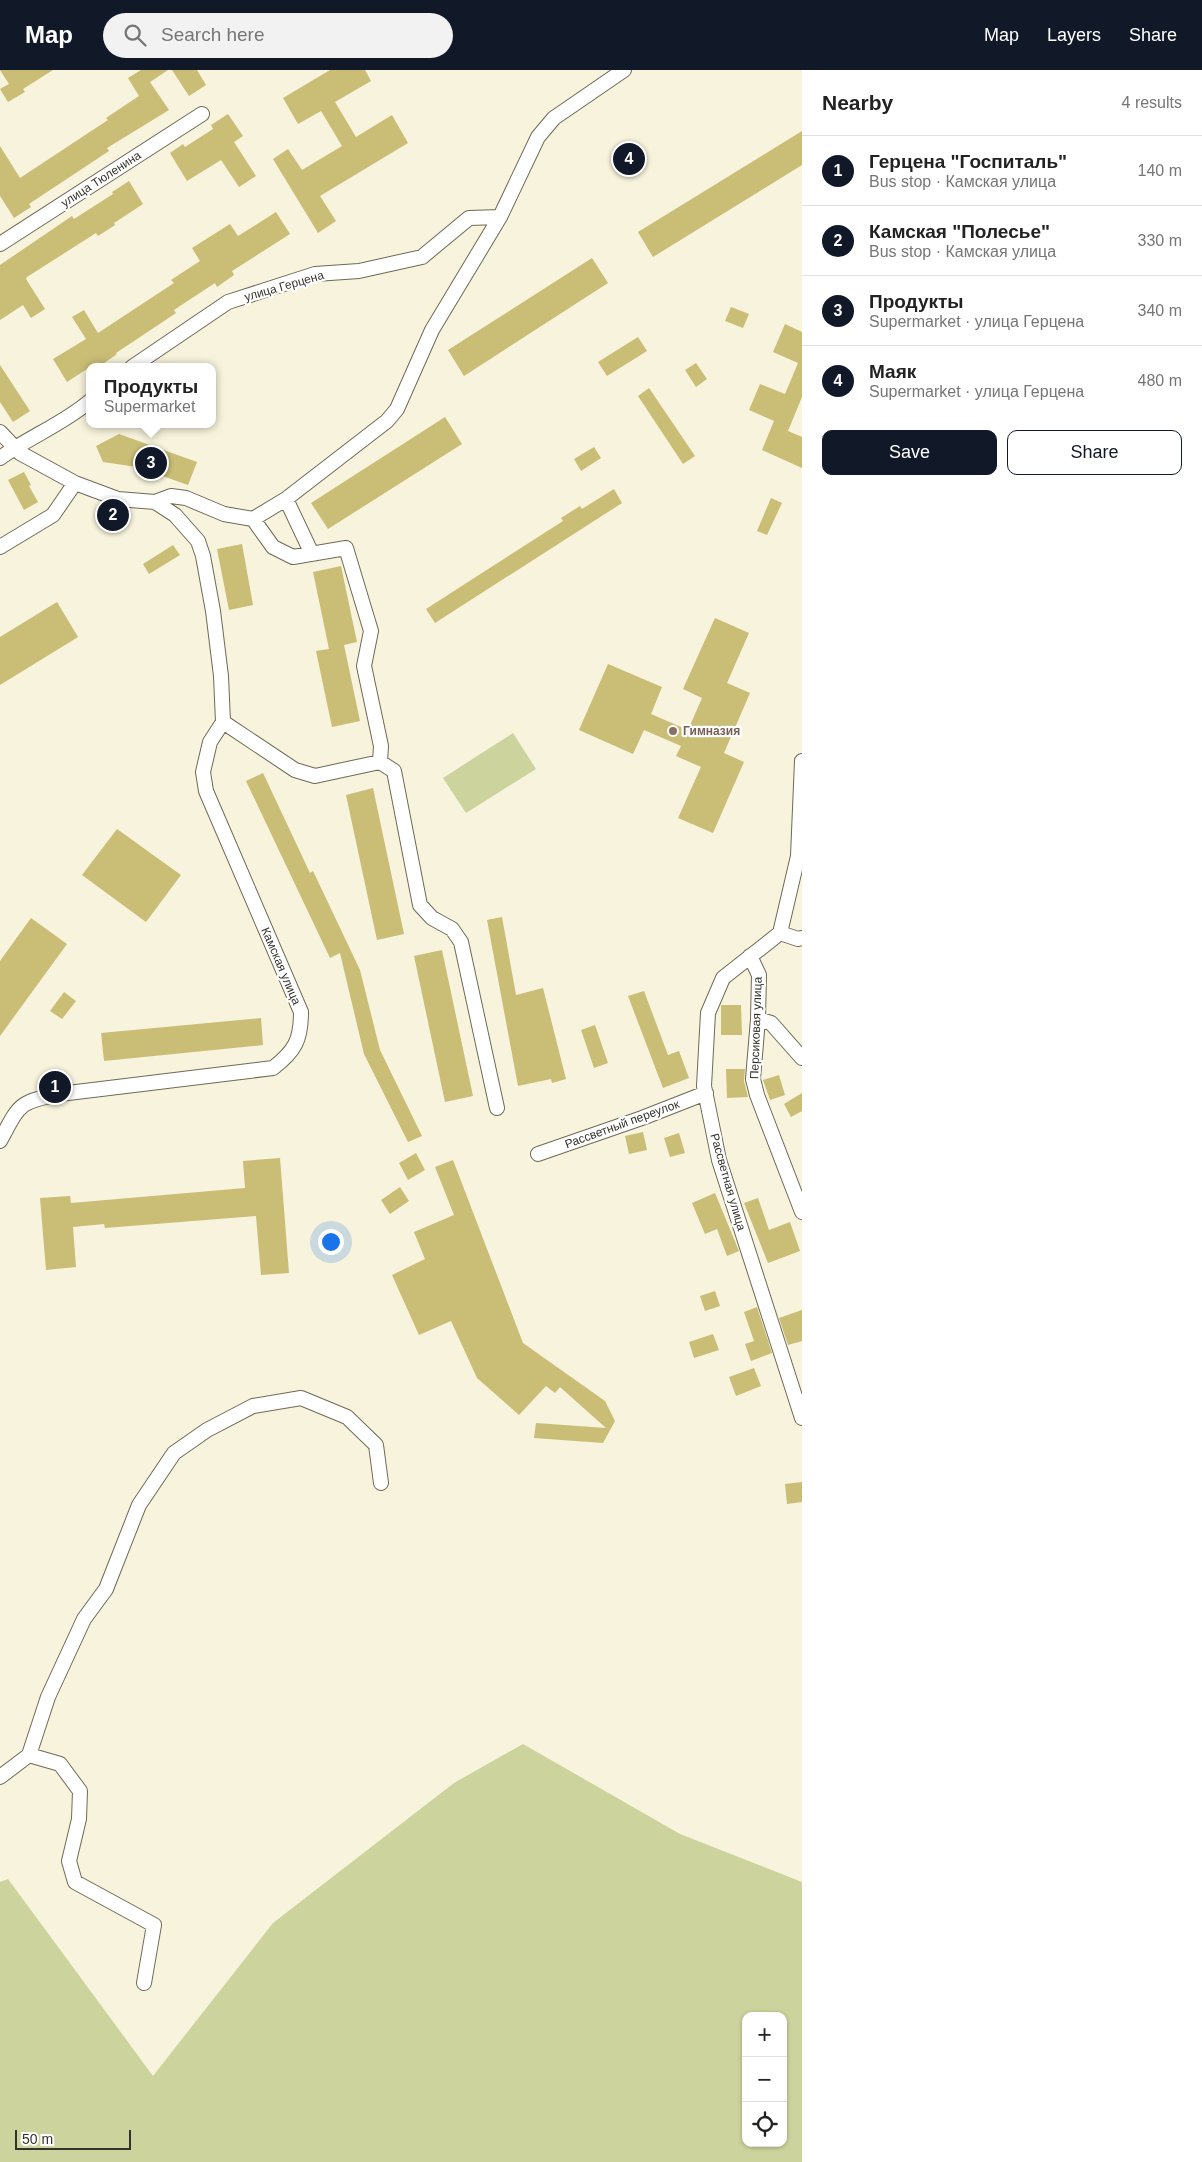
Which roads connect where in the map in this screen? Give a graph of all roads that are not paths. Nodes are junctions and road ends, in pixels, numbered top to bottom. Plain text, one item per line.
1 (624, 70) edge
2 (202, 114) dead end
3 (500, 217) junction
4 (0, 244) edge
5 (138, 363) edge
6 (86, 404) edge
7 (0, 432) edge
8 (15, 447) junction
9 (0, 458) edge
10 (74, 483) junction
11 (286, 499) junction
12 (155, 502) junction
13 (253, 519) junction
14 (0, 547) edge
15 (312, 554) junction
16 (223, 722) junction
17 (802, 760) edge
18 (380, 762) junction
19 (780, 933) junction
20 (802, 938) edge
21 (750, 956) junction
22 (758, 1019) junction
23 (802, 1058) edge
24 (706, 1093) junction
25 (497, 1108) dead end
26 (0, 1141) edge
27 (538, 1154) dead end
28 (802, 1212) edge
29 (802, 1418) edge
30 (381, 1483) dead end
31 (29, 1755) junction
32 (0, 1777) edge
33 (144, 1983) dead end

1 - 3 street
2 - 4 street, улица Тюленина
3 - 5 street, улица Герцена
3 - 11 street
6 - 8 street
7 - 8 street
8 - 9 street
8 - 10 street
10 - 12 street
10 - 14 street
11 - 13 street
11 - 15 street
12 - 13 street
12 - 16 street
13 - 15 street
15 - 18 street
16 - 18 street
16 - 26 street, Камская улица
17 - 19 street
18 - 25 street
19 - 20 street
19 - 21 street, Рассветная улица
21 - 22 street, Персиковая улица
21 - 24 street, Рассветная улица
22 - 23 street
22 - 28 street, Персиковая улица
24 - 27 street, Рассветный переулок
24 - 29 street, Рассветная улица
30 - 31 street
31 - 32 street
31 - 33 street

